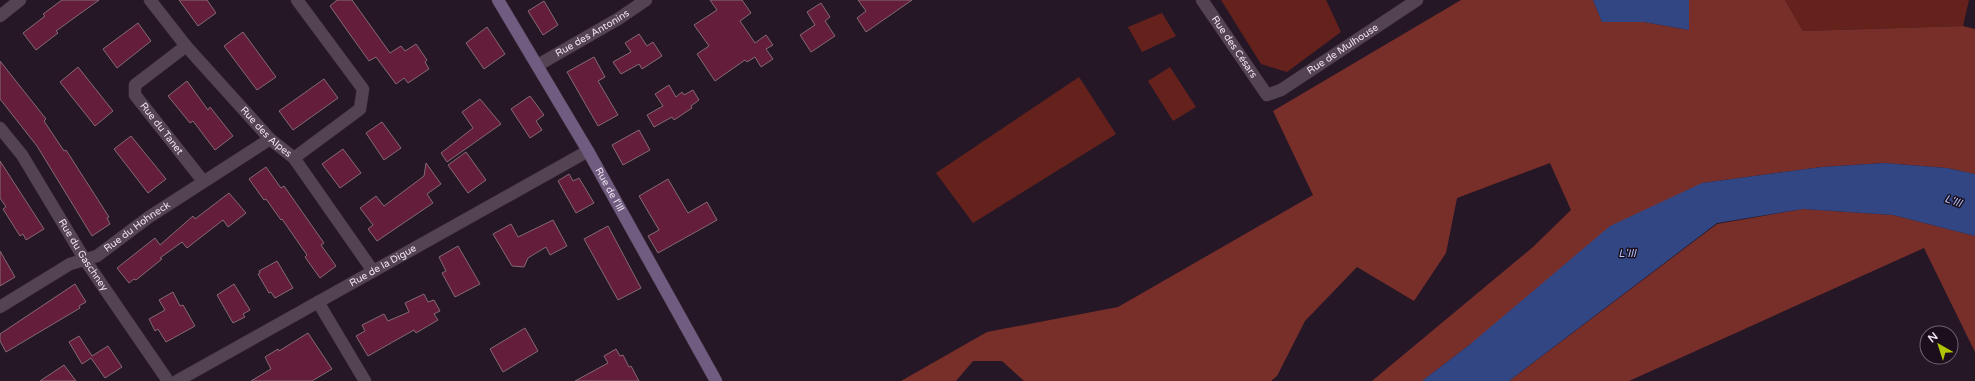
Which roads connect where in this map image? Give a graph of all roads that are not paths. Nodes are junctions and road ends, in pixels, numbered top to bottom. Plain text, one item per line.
1 (20, 0) edge
2 (150, 0) edge
3 (297, 0) edge
4 (498, 0) edge
5 (646, 0) edge
6 (1202, 0) edge
7 (1417, 0) edge
8 (0, 16) edge
9 (186, 46) junction
10 (538, 65) junction
11 (1267, 95) joint
12 (0, 128) edge
13 (270, 139) junction
14 (588, 151) junction
15 (294, 158) junction
16 (204, 181) junction
17 (85, 260) junction
18 (373, 271) junction
19 (318, 302) junction
20 (0, 307) edge
21 (168, 381) edge
22 (177, 381) edge
23 (365, 381) edge
24 (716, 381) edge

1 - 8 street
2 - 9 street, Rue des Alpes
3 - 15 street
4 - 10 street, Rue de l'Ill
5 - 10 street, Rue des Antonins
6 - 11 street, Rue des Césars
7 - 11 street, Rue de Mulhouse
9 - 13 street, Rue des Alpes
9 - 16 street, Rue du Tanet
10 - 14 street, Rue de l'Ill
12 - 17 street, Rue du Gaschney
13 - 15 street, Rue des Alpes
13 - 16 street, Rue du Hohneck
14 - 18 street, Rue de la Digue
14 - 24 street, Rue de l'Ill
15 - 18 street, Rue des Alpes
16 - 17 street, Rue du Hohneck
17 - 20 street, Rue du Hohneck
17 - 21 street, Rue du Gaschney
18 - 19 street, Rue de la Digue
19 - 22 street, Rue de la Digue
19 - 23 street

